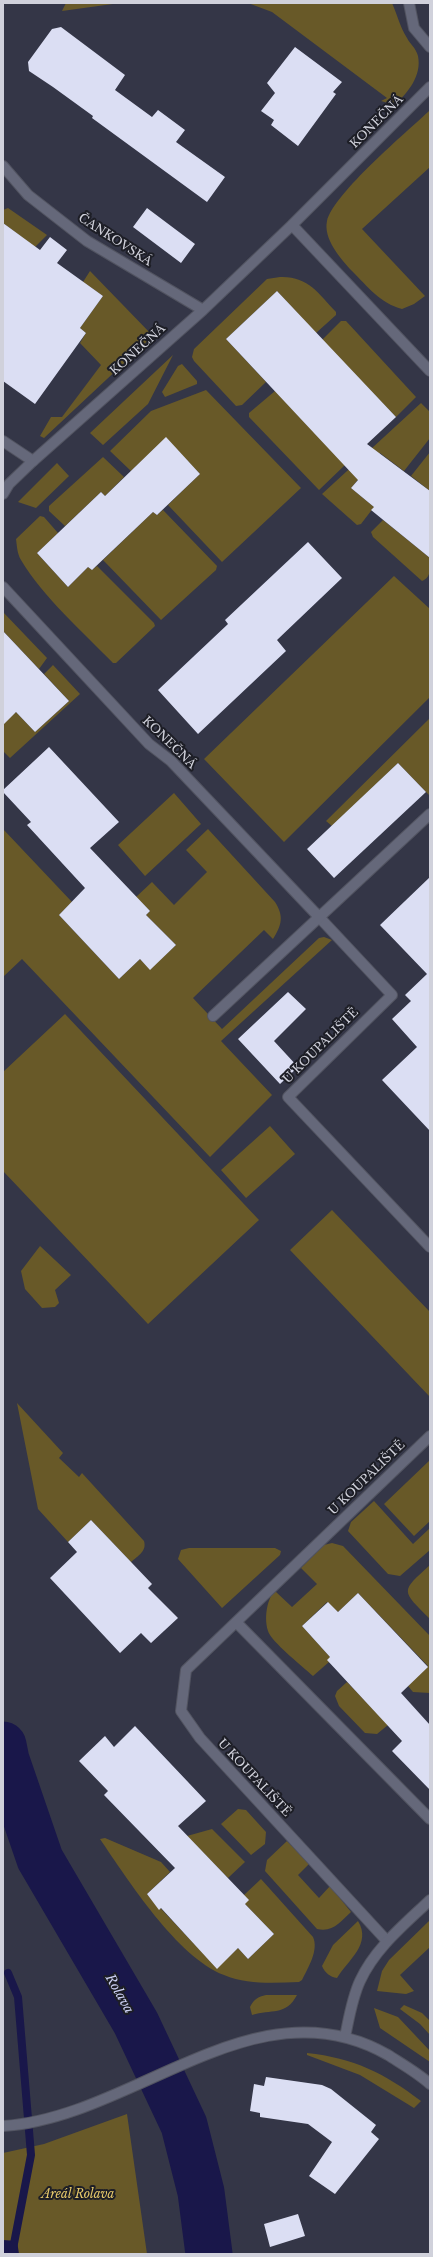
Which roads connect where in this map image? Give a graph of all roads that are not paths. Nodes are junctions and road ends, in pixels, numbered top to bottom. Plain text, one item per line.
1 (409, 3) edge
2 (430, 47) edge
3 (430, 88) edge
4 (3, 166) edge
5 (292, 225) junction
6 (203, 310) junction
7 (430, 371) edge
8 (3, 441) edge
9 (33, 461) junction
10 (3, 494) edge
11 (3, 587) edge
12 (430, 814) edge
13 (319, 917) junction
14 (213, 1016) dead end
15 (430, 1247) edge
16 (430, 1436) edge
17 (236, 1622) junction
18 (430, 1819) edge
19 (430, 1900) edge
20 (387, 1941) junction
21 (345, 2037) junction
22 (430, 2084) edge
23 (3, 2126) edge

1 - 2 street
3 - 5 street, KONEČNÁ
4 - 6 street, ČANKOVSKÁ
5 - 6 street, KONEČNÁ
5 - 7 street
6 - 9 street, KONEČNÁ
8 - 9 street
9 - 10 street, KONEČNÁ
11 - 13 street, KONEČNÁ
12 - 13 street
13 - 14 street
13 - 15 street, U KOUPALIŠTĚ
16 - 17 street, U KOUPALIŠTĚ
17 - 18 street
17 - 20 street, U KOUPALIŠTĚ
19 - 20 street
20 - 21 street
21 - 22 street
21 - 23 street

